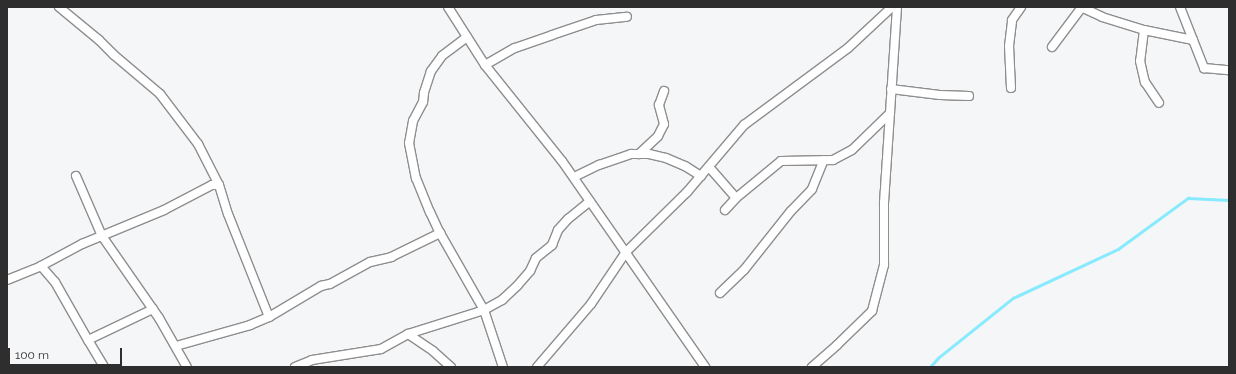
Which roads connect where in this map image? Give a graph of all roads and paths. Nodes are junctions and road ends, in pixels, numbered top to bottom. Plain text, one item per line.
1 (59, 7) edge
2 (448, 7) edge
3 (892, 7) edge
4 (897, 7) edge
5 (1021, 7) edge
6 (1081, 7) edge
7 (1180, 7) edge
8 (627, 17) dead end
9 (1144, 30) junction
10 (467, 37) junction
11 (1193, 40) junction
12 (1052, 47) dead end
13 (485, 65) junction
14 (1229, 70) edge
15 (1011, 88) dead end
16 (891, 90) junction
17 (664, 91) dead end
18 (969, 96) dead end
19 (1159, 103) dead end
20 (890, 113) junction
21 (639, 154) junction
22 (824, 160) junction
23 (708, 167) junction
24 (76, 176) dead end
25 (701, 176) junction
26 (574, 178) junction
27 (219, 185) junction
28 (736, 198) junction
29 (590, 201) junction
30 (725, 210) dead end
31 (440, 233) junction
32 (102, 236) junction
33 (626, 252) junction
34 (42, 266) junction
35 (7, 280) edge
36 (720, 293) dead end
37 (153, 309) junction
38 (484, 310) junction
39 (269, 317) junction
40 (408, 334) junction
41 (88, 340) junction
42 (176, 346) junction
43 (104, 367) edge
44 (187, 367) edge
45 (295, 367) edge
46 (451, 367) edge
47 (503, 367) edge
48 (536, 367) edge
49 (705, 367) edge
50 (812, 367) edge

1 - 27 street
2 - 10 street
3 - 23 street
4 - 16 street
5 - 15 street
6 - 9 street
6 - 12 street
7 - 11 street
8 - 13 street
9 - 11 street
9 - 19 street
10 - 13 street
10 - 31 street
11 - 14 street
13 - 26 street
16 - 18 street
16 - 20 street
17 - 21 street
20 - 22 street
20 - 50 street
21 - 25 street
21 - 26 street
22 - 28 street
22 - 36 street
23 - 25 street
23 - 28 street
24 - 32 street
25 - 33 street
26 - 29 street
27 - 32 street
27 - 39 street
28 - 30 street
29 - 33 street
29 - 38 street
31 - 38 street
31 - 39 street
32 - 34 street
32 - 37 street
33 - 48 street
33 - 49 street
34 - 35 street
34 - 41 street
37 - 41 street
37 - 42 street
38 - 40 street
38 - 47 street
39 - 42 street
40 - 45 street
40 - 46 street
41 - 43 street
42 - 44 street

